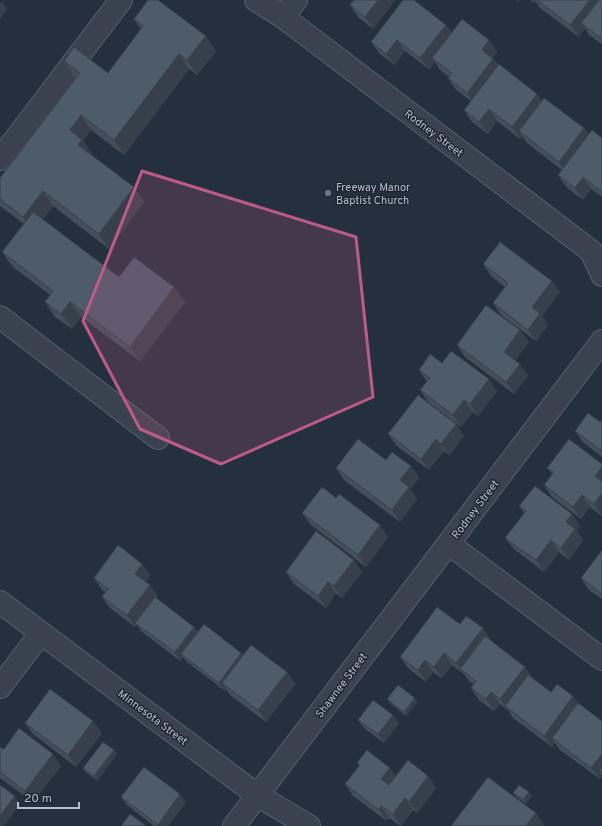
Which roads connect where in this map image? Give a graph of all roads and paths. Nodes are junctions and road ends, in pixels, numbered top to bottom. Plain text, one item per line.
1 (121, 0) edge
2 (256, 0) edge
3 (290, 8) edge
4 (0, 159) edge
5 (602, 275) edge
6 (0, 317) edge
7 (602, 341) edge
8 (158, 438) dead end
9 (449, 544) junction
10 (0, 602) edge
11 (41, 633) junction
12 (602, 659) edge
13 (0, 687) edge
14 (257, 795) junction
15 (234, 826) edge
16 (309, 826) edge

1 - 4 street
2 - 3 street, Rodney Street
3 - 5 street, Rodney Street
6 - 8 street
7 - 9 street, Rodney Street
9 - 12 street, Rodney Street
9 - 14 street, Shawnee Street
10 - 11 street, Minnesota Street
11 - 13 street
11 - 14 street, Minnesota Street
14 - 15 street, Shawnee Street
14 - 16 street, Minnesota Street

